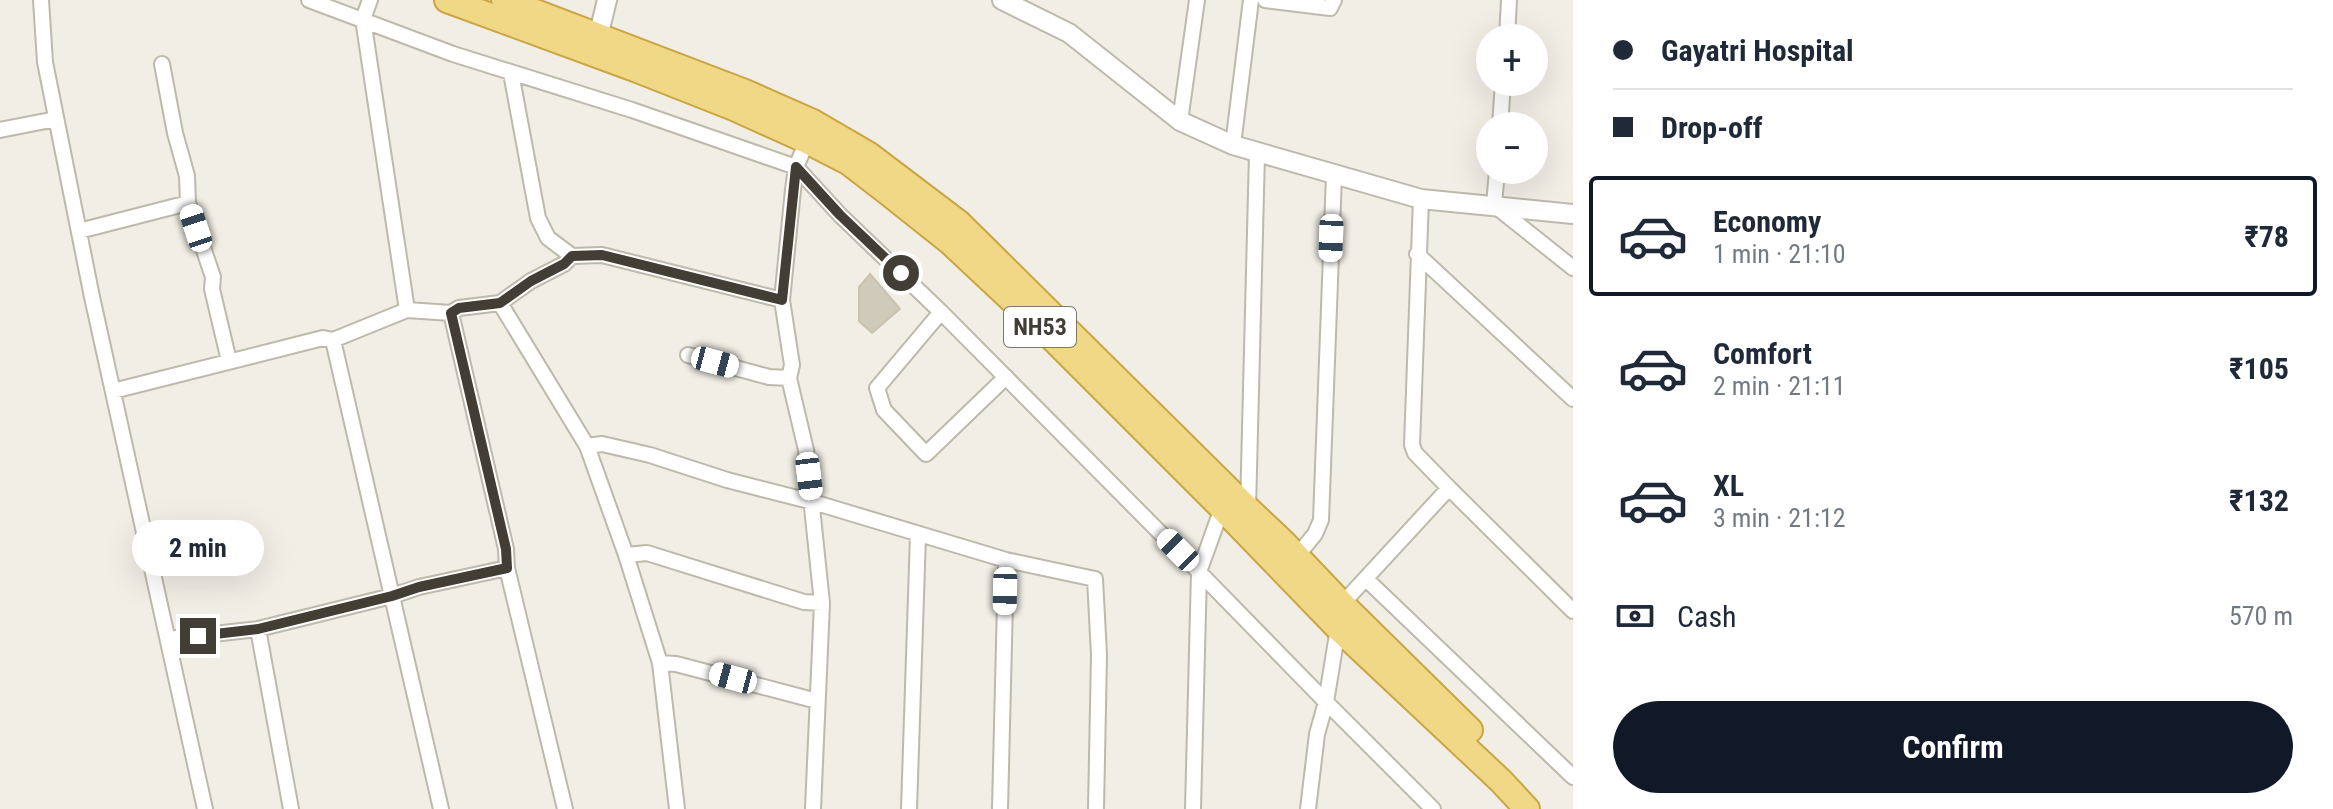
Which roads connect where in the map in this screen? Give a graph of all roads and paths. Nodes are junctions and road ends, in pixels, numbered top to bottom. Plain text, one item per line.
1 (41, 0) edge
2 (309, 0) edge
3 (370, 0) edge
4 (447, 0) edge
5 (504, 0) edge
6 (607, 0) edge
7 (1002, 0) edge
8 (1197, 0) edge
9 (1251, 0) edge
10 (1265, 0) edge
11 (1334, 0) edge
12 (1509, 0) edge
13 (363, 19) junction
14 (1508, 24) edge
15 (598, 37) junction
16 (162, 64) dead end
17 (511, 73) junction
18 (56, 119) junction
19 (1180, 121) junction
20 (0, 130) edge
21 (807, 141) junction
22 (1233, 145) junction
23 (1257, 153) junction
24 (796, 167) junction
25 (1334, 175) junction
26 (1496, 184) edge
27 (1421, 199) junction
28 (188, 203) junction
29 (1494, 205) junction
30 (1573, 214) edge
31 (79, 231) junction
32 (1417, 254) junction
33 (572, 256) junction
34 (1573, 268) edge
35 (782, 300) junction
36 (500, 303) junction
37 (407, 310) junction
38 (941, 312) junction
39 (451, 313) junction
40 (333, 340) junction
41 (688, 355) dead end
42 (229, 361) junction
43 (1006, 377) junction
44 (789, 378) junction
45 (113, 391) junction
46 (1573, 399) edge
47 (587, 446) junction
48 (1449, 488) junction
49 (813, 502) junction
50 (1222, 508) junction
51 (1248, 509) junction
52 (918, 535) junction
53 (626, 555) junction
54 (1297, 556) junction
55 (1006, 560) junction
56 (507, 568) junction
57 (1199, 572) junction
58 (1366, 579) junction
59 (392, 596) junction
60 (822, 603) junction
61 (1342, 604) junction
62 (1573, 611) edge
63 (258, 629) junction
64 (1339, 629) junction
65 (168, 639) junction
66 (660, 663) junction
67 (817, 701) junction
68 (1326, 702) junction
69 (1573, 777) edge
70 (205, 809) edge
71 (291, 809) edge
72 (441, 809) edge
73 (565, 809) edge
74 (677, 809) edge
75 (813, 809) edge
76 (909, 809) edge
77 (1000, 809) edge
78 (1096, 809) edge
79 (1193, 809) edge
80 (1308, 809) edge
81 (1433, 809) edge
82 (1527, 809) edge
83 (1548, 809) edge

1 - 18 street
2 - 13 street
3 - 13 street
4 - 21 highway, NH53
5 - 15 highway, NH53
6 - 15 street
7 - 19 street
8 - 19 street
9 - 22 street
10 - 11 street
12 - 14 street
13 - 17 street
13 - 37 street
15 - 51 highway, NH53
16 - 28 street
17 - 24 street
17 - 33 street
18 - 20 street
18 - 31 street
19 - 22 street
21 - 24 street
21 - 50 highway, NH53
22 - 23 street
23 - 25 street
23 - 51 street
24 - 35 street
24 - 38 street
25 - 27 street
25 - 54 street
26 - 29 street
27 - 29 street
27 - 32 street
28 - 31 street
28 - 42 street
29 - 30 street
29 - 34 street
31 - 45 street
32 - 46 street
32 - 48 street
33 - 35 street
33 - 36 street
35 - 44 street
36 - 39 street
36 - 47 street
37 - 39 street
37 - 40 street
38 - 43 street
38 - 43 street
39 - 56 street
40 - 42 street
40 - 59 street
41 - 44 street
42 - 45 street
43 - 57 street
44 - 49 street
45 - 65 street
47 - 49 street
47 - 53 street
48 - 58 street
48 - 62 street
49 - 52 street
49 - 60 street
50 - 57 street
50 - 64 highway, NH53
51 - 54 highway, NH53
52 - 55 street
52 - 76 street
53 - 60 street
53 - 66 street
54 - 61 highway, NH53
55 - 77 street
55 - 78 street
56 - 59 street
56 - 73 street
57 - 68 street
57 - 79 street
58 - 61 street
58 - 69 street
59 - 63 street
59 - 72 street
60 - 67 street
61 - 64 street
61 - 83 highway, NH53
63 - 65 street
63 - 71 street
64 - 68 street
64 - 82 highway, NH53
65 - 70 street
66 - 67 street
66 - 74 street
67 - 75 street
68 - 80 street
68 - 81 street

